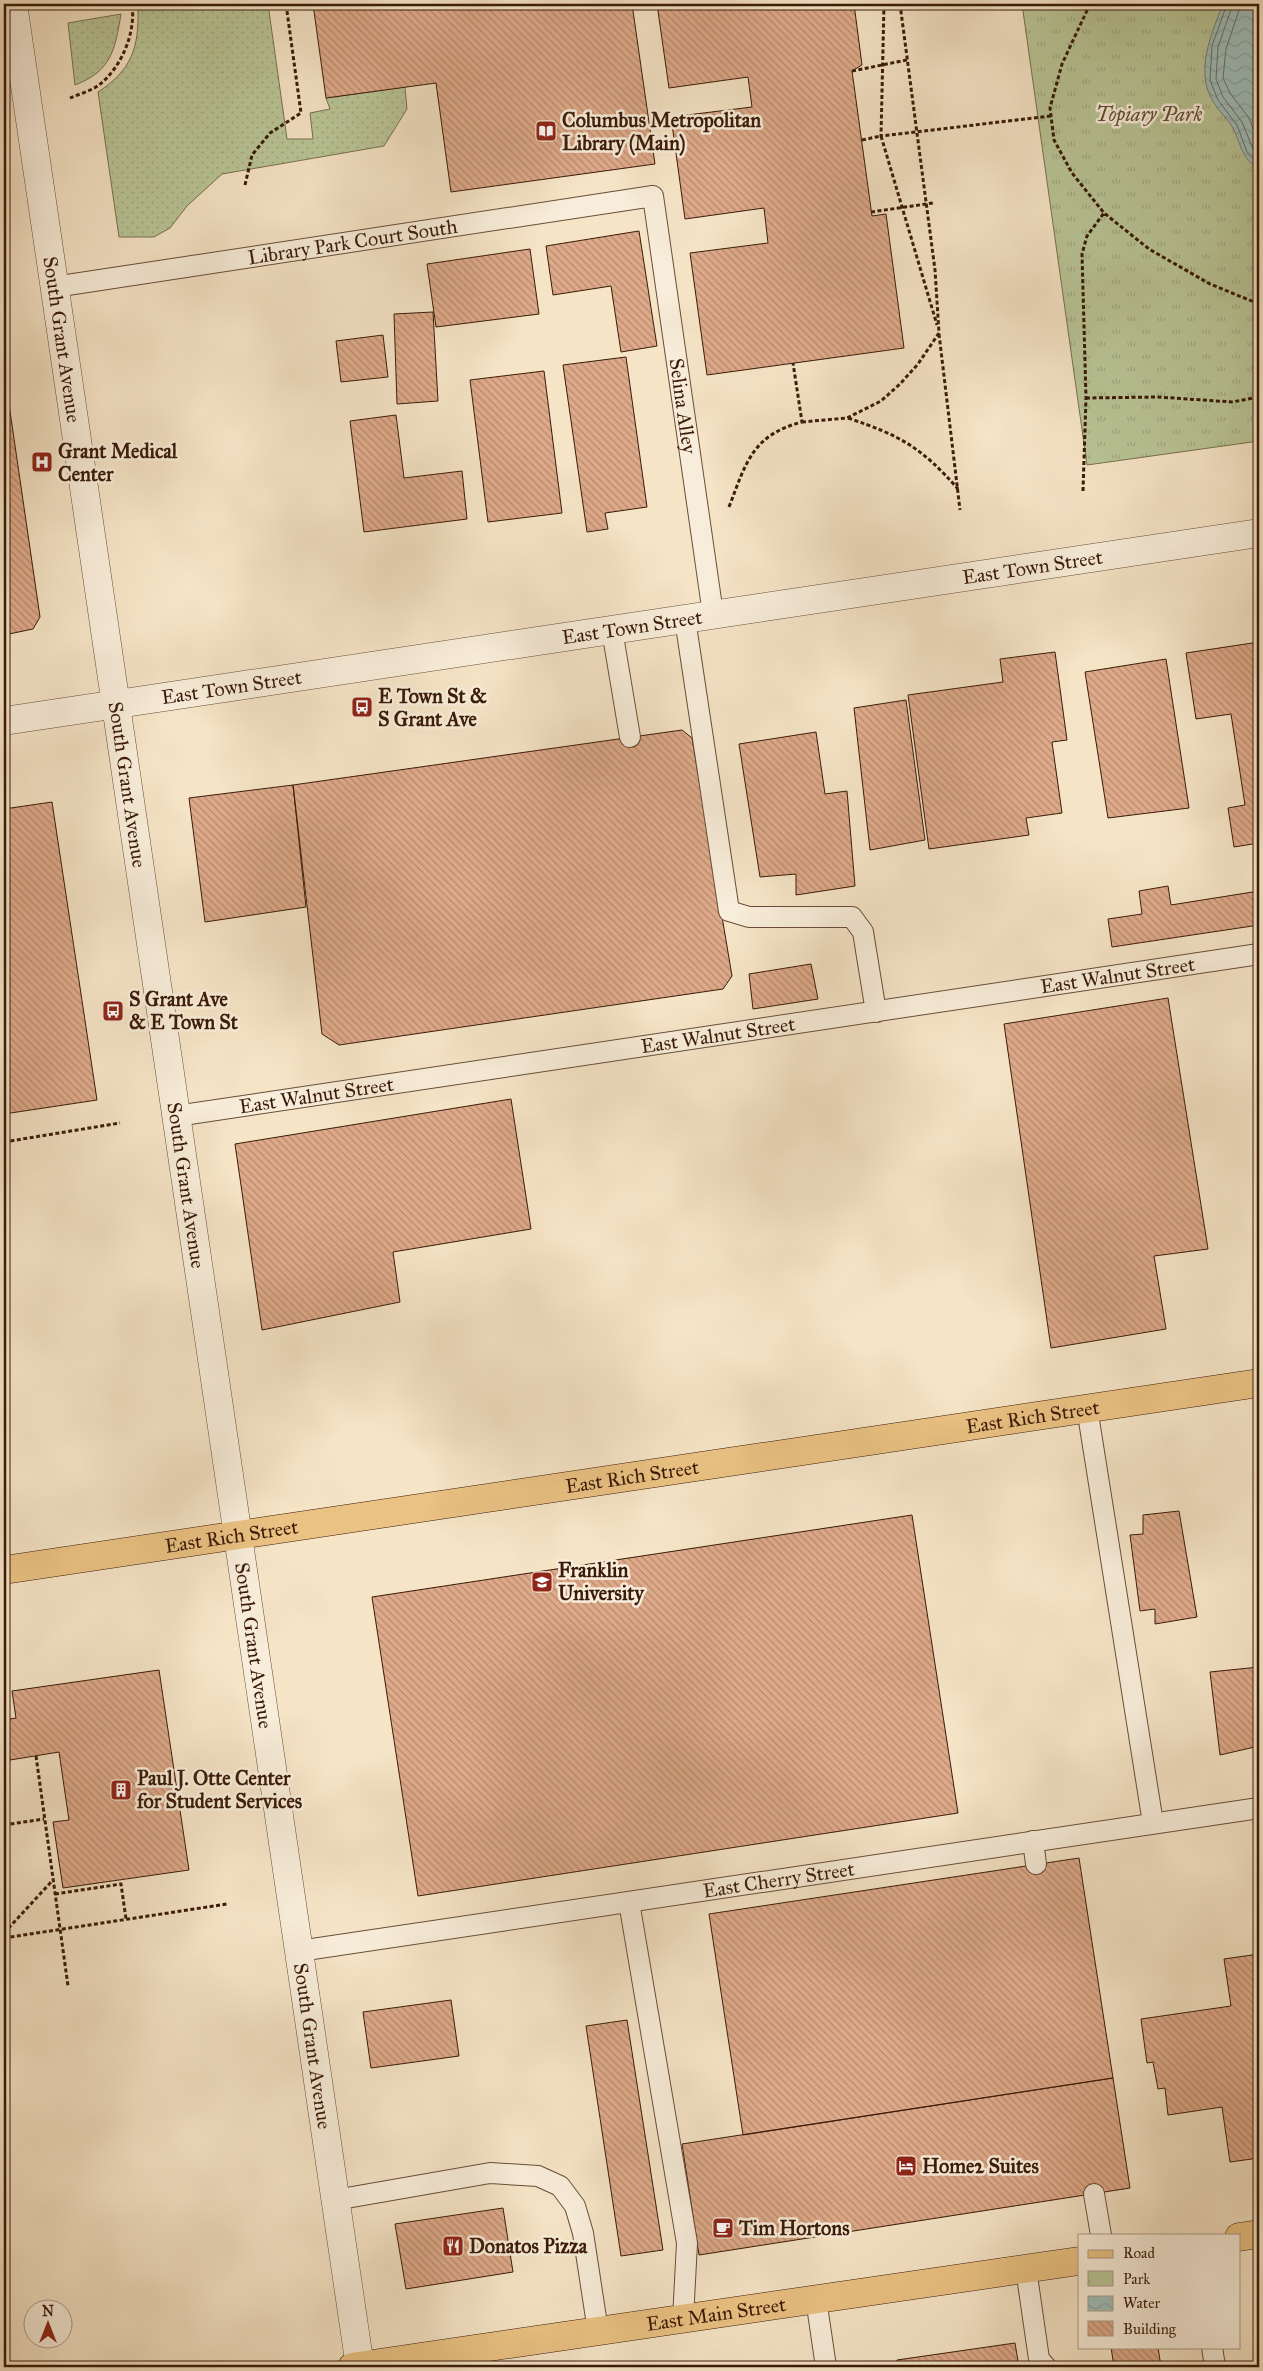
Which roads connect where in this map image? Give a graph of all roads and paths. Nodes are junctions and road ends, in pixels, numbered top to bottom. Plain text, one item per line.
1 (13, 4) edge
2 (132, 4) edge
3 (286, 4) edge
4 (884, 4) edge
5 (900, 4) edge
6 (1090, 4) edge
7 (908, 60) junction
8 (882, 65) junction
9 (852, 71) dead end
10 (70, 98) dead end
11 (1051, 116) junction
12 (917, 132) junction
13 (881, 136) junction
14 (862, 140) dead end
15 (245, 185) dead end
16 (653, 196) joint
17 (933, 203) dead end
18 (926, 204) junction
19 (902, 207) junction
20 (871, 212) dead end
21 (1104, 213) junction
22 (54, 287) junction
23 (1259, 304) edge
24 (939, 333) junction
25 (793, 363) dead end
26 (1259, 397) edge
27 (1086, 398) junction
28 (847, 418) junction
29 (802, 422) junction
30 (958, 490) junction
31 (1083, 491) dead end
32 (960, 510) dead end
33 (726, 512) dead end
34 (1259, 533) edge
35 (713, 614) junction
36 (685, 619) junction
37 (612, 630) junction
38 (115, 704) junction
39 (4, 720) edge
40 (630, 737) dead end
41 (1259, 954) edge
42 (876, 1012) junction
43 (176, 1116) junction
44 (120, 1123) dead end
45 (4, 1142) edge
46 (1259, 1383) edge
47 (1087, 1408) junction
48 (238, 1535) junction
49 (4, 1570) edge
50 (36, 1756) dead end
51 (1259, 1808) edge
52 (44, 1819) junction
53 (1153, 1823) junction
54 (4, 1825) edge
55 (1033, 1841) junction
56 (1036, 1864) dead end
57 (53, 1880) junction
58 (55, 1894) junction
59 (629, 1902) junction
60 (227, 1904) dead end
61 (126, 1919) junction
62 (59, 1928) junction
63 (4, 1933) edge
64 (4, 1938) edge
65 (299, 1951) junction
66 (68, 1986) dead end
67 (1094, 2194) dead end
68 (336, 2200) junction
69 (1101, 2234) edge
70 (1259, 2234) edge
71 (1240, 2237) edge
72 (1078, 2261) edge
73 (1026, 2269) junction
74 (816, 2299) junction
75 (683, 2319) junction
76 (598, 2331) junction
77 (1212, 2348) edge
78 (357, 2367) edge
79 (826, 2367) edge
80 (1046, 2367) edge
81 (1215, 2367) edge

1 - 22 street, South Grant Avenue
2 - 10 path
3 - 15 path
4 - 8 path
5 - 7 path
6 - 11 path
7 - 8 path
7 - 12 path
8 - 9 path
8 - 13 path
11 - 12 path
11 - 21 path
12 - 13 path
12 - 18 path
13 - 14 path
13 - 19 path
16 - 22 lane, Library Park Court South
16 - 35 lane, Selina Alley
17 - 18 path
18 - 19 path
18 - 24 path
19 - 20 path
19 - 24 path
21 - 23 path
21 - 27 path
22 - 38 street, South Grant Avenue
24 - 28 path
24 - 30 path
25 - 29 path
26 - 27 path
27 - 31 path
28 - 29 path
28 - 30 path
29 - 33 path
30 - 32 path
34 - 35 street, East Town Street
35 - 36 street, East Town Street
36 - 37 street, East Town Street
36 - 42 lane
37 - 38 street, East Town Street
37 - 40 lane
38 - 39 street, East Town Street
38 - 43 street, South Grant Avenue
41 - 42 lane, East Walnut Street
42 - 43 lane, East Walnut Street
43 - 48 street, South Grant Avenue
44 - 45 path
46 - 47 main road, East Rich Street
47 - 48 main road, East Rich Street
47 - 53 lane
48 - 49 main road, East Rich Street
48 - 65 street, South Grant Avenue
50 - 52 path
51 - 53 lane, East Cherry Street
52 - 54 path
52 - 57 path
53 - 55 lane, East Cherry Street
55 - 56 lane
55 - 59 lane, East Cherry Street
57 - 58 path
57 - 63 path
58 - 61 path
58 - 62 path
59 - 65 lane, East Cherry Street
59 - 75 lane
60 - 61 path
61 - 62 path
62 - 64 path
62 - 66 path
65 - 68 street, South Grant Avenue
67 - 69 lane
68 - 76 lane
68 - 78 street, South Grant Avenue
70 - 71 main road
72 - 73 main road, East Main Street
73 - 74 main road, East Main Street
73 - 80 lane
74 - 75 main road, East Main Street
74 - 79 lane
75 - 76 main road, East Main Street
76 - 78 main road, East Main Street
77 - 81 lane

